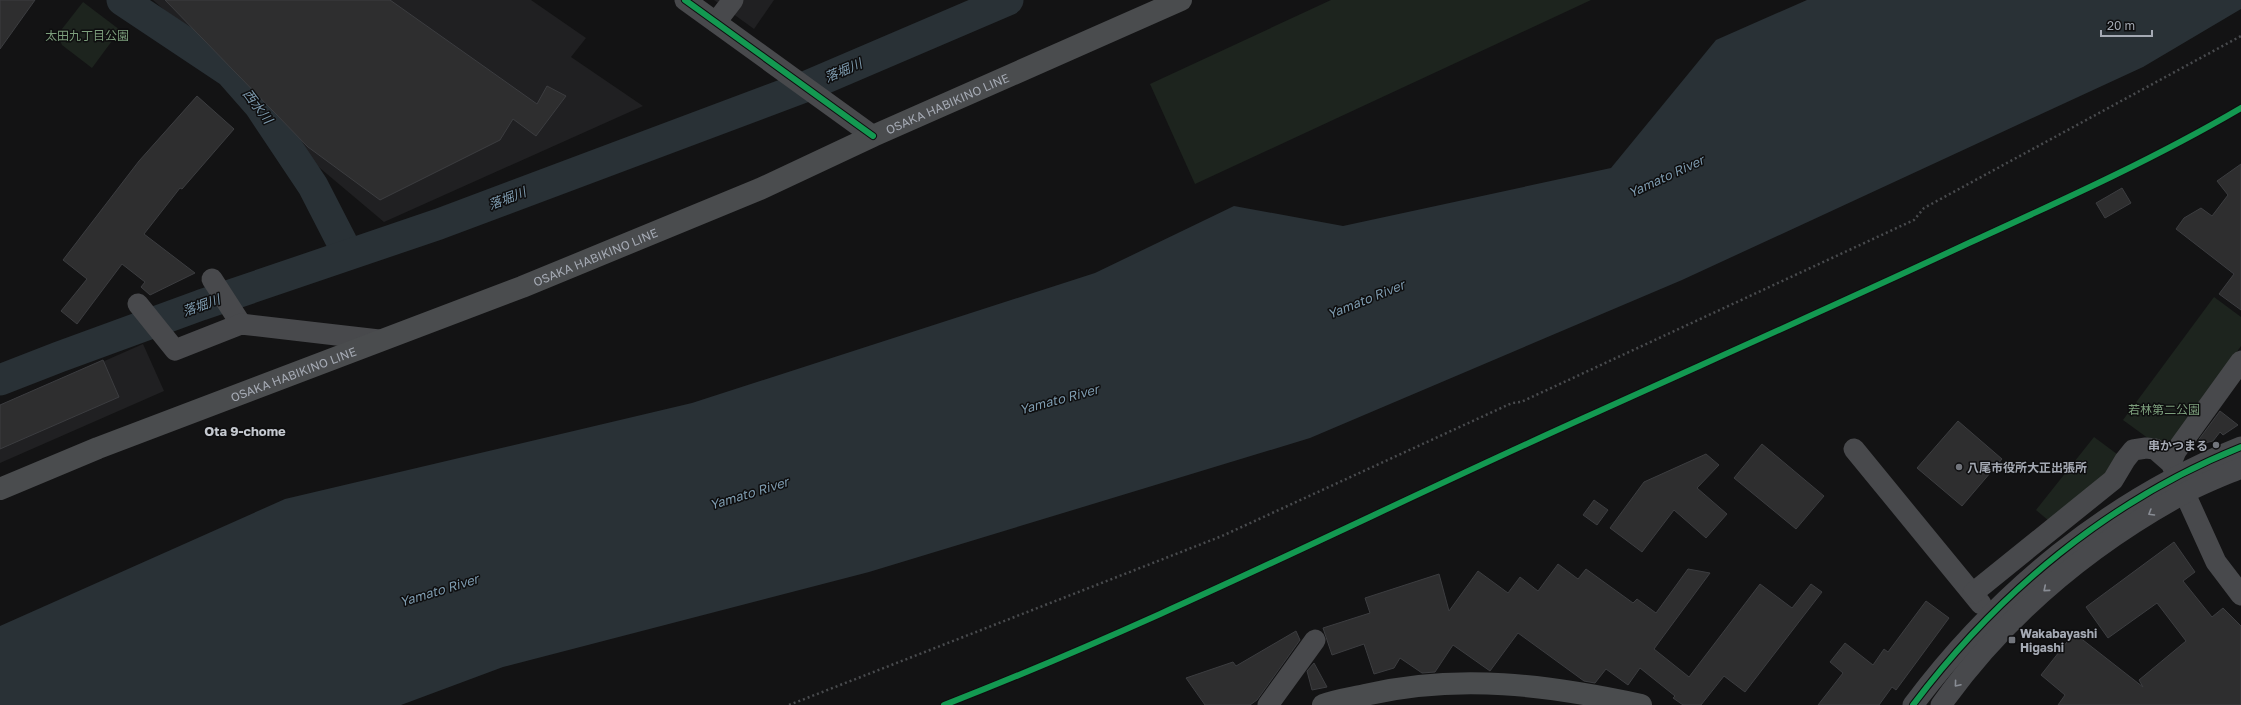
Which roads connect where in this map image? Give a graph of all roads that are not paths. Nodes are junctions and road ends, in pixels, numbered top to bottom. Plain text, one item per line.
1 (685, 0) edge
2 (732, 0) edge
3 (1181, 0) edge
4 (716, 22) junction
5 (873, 136) junction
6 (212, 278) dead end
7 (138, 304) dead end
8 (241, 324) junction
9 (379, 340) junction
10 (2241, 362) edge
11 (2241, 446) edge
12 (1854, 449) dead end
13 (2241, 468) edge
14 (2177, 477) junction
15 (0, 489) edge
16 (1973, 593) junction
17 (2241, 595) edge
18 (1990, 616) junction
19 (1315, 640) dead end
20 (1582, 699) edge
21 (1633, 704) edge
22 (1268, 705) edge
23 (1323, 705) edge
24 (1912, 705) edge
25 (1941, 705) edge

1 - 4 street
2 - 4 street
3 - 5 main road, OSAKA HABIKINO LINE
4 - 5 street
5 - 9 main road, OSAKA HABIKINO LINE
6 - 8 street
7 - 8 street
8 - 9 street
9 - 15 main road, OSAKA HABIKINO LINE
10 - 14 street
11 - 14 street
12 - 16 street
13 - 14 street
14 - 16 street
14 - 17 street
14 - 18 street
14 -> 25 street
16 - 18 street
18 - 24 street
19 - 22 street
20 - 21 main road
20 - 23 main road

